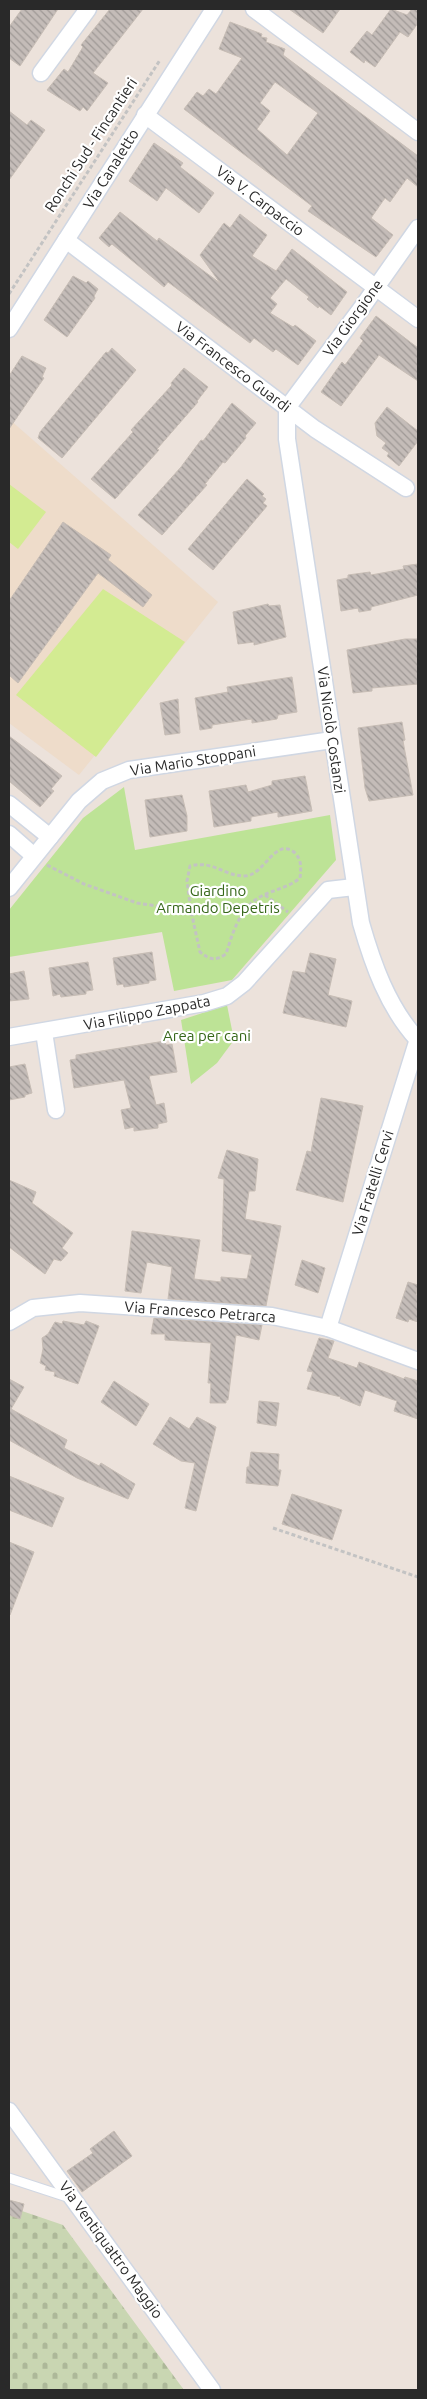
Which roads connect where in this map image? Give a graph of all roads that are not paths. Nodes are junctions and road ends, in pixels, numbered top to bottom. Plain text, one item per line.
1 (88, 9) edge
2 (214, 9) edge
3 (254, 9) edge
4 (41, 73) dead end
5 (146, 114) junction
6 (418, 132) edge
7 (418, 228) edge
8 (66, 240) junction
9 (375, 287) junction
10 (418, 319) edge
11 (9, 329) edge
12 (287, 408) junction
13 (406, 488) dead end
14 (332, 740) junction
15 (9, 804) edge
16 (9, 834) edge
17 (50, 837) junction
18 (38, 859) junction
19 (354, 887) junction
20 (9, 888) edge
21 (44, 1032) junction
22 (9, 1037) edge
23 (418, 1039) edge
24 (56, 1110) dead end
25 (9, 1322) edge
26 (328, 1328) junction
27 (418, 1361) edge
28 (9, 2111) edge
29 (9, 2178) edge
30 (74, 2200) junction
31 (212, 2390) edge

1 - 4 street
2 - 5 street, Via Canaletto
3 - 6 street
5 - 8 street, Via Canaletto
5 - 9 street, Via V. Carpaccio
7 - 9 street, Via Giorgione
8 - 11 street, Via Canaletto
8 - 12 street, Via Francesco Guardi
9 - 10 street, Via V. Carpaccio
9 - 12 street, Via Giorgione
12 - 13 street, Via Francesco Guardi
12 - 14 street, Via Nicolò Costanzi
14 - 17 street, Via Mario Stoppani
14 - 19 street, Via Nicolò Costanzi
15 - 17 street
16 - 18 street
17 - 18 street, Via Mario Stoppani
18 - 20 street, Via Mario Stoppani
19 - 21 street, Via Filippo Zappata
19 - 23 street, Via Nicolò Costanzi
21 - 22 street, Via Filippo Zappata
21 - 24 street
23 - 26 street, Via Fratelli Cervi
25 - 26 street, Via Francesco Petrarca
26 - 27 street, Via Francesco Petrarca
28 - 30 street, Via Ventiquattro Maggio
29 - 30 lane
30 - 31 street, Via Ventiquattro Maggio

